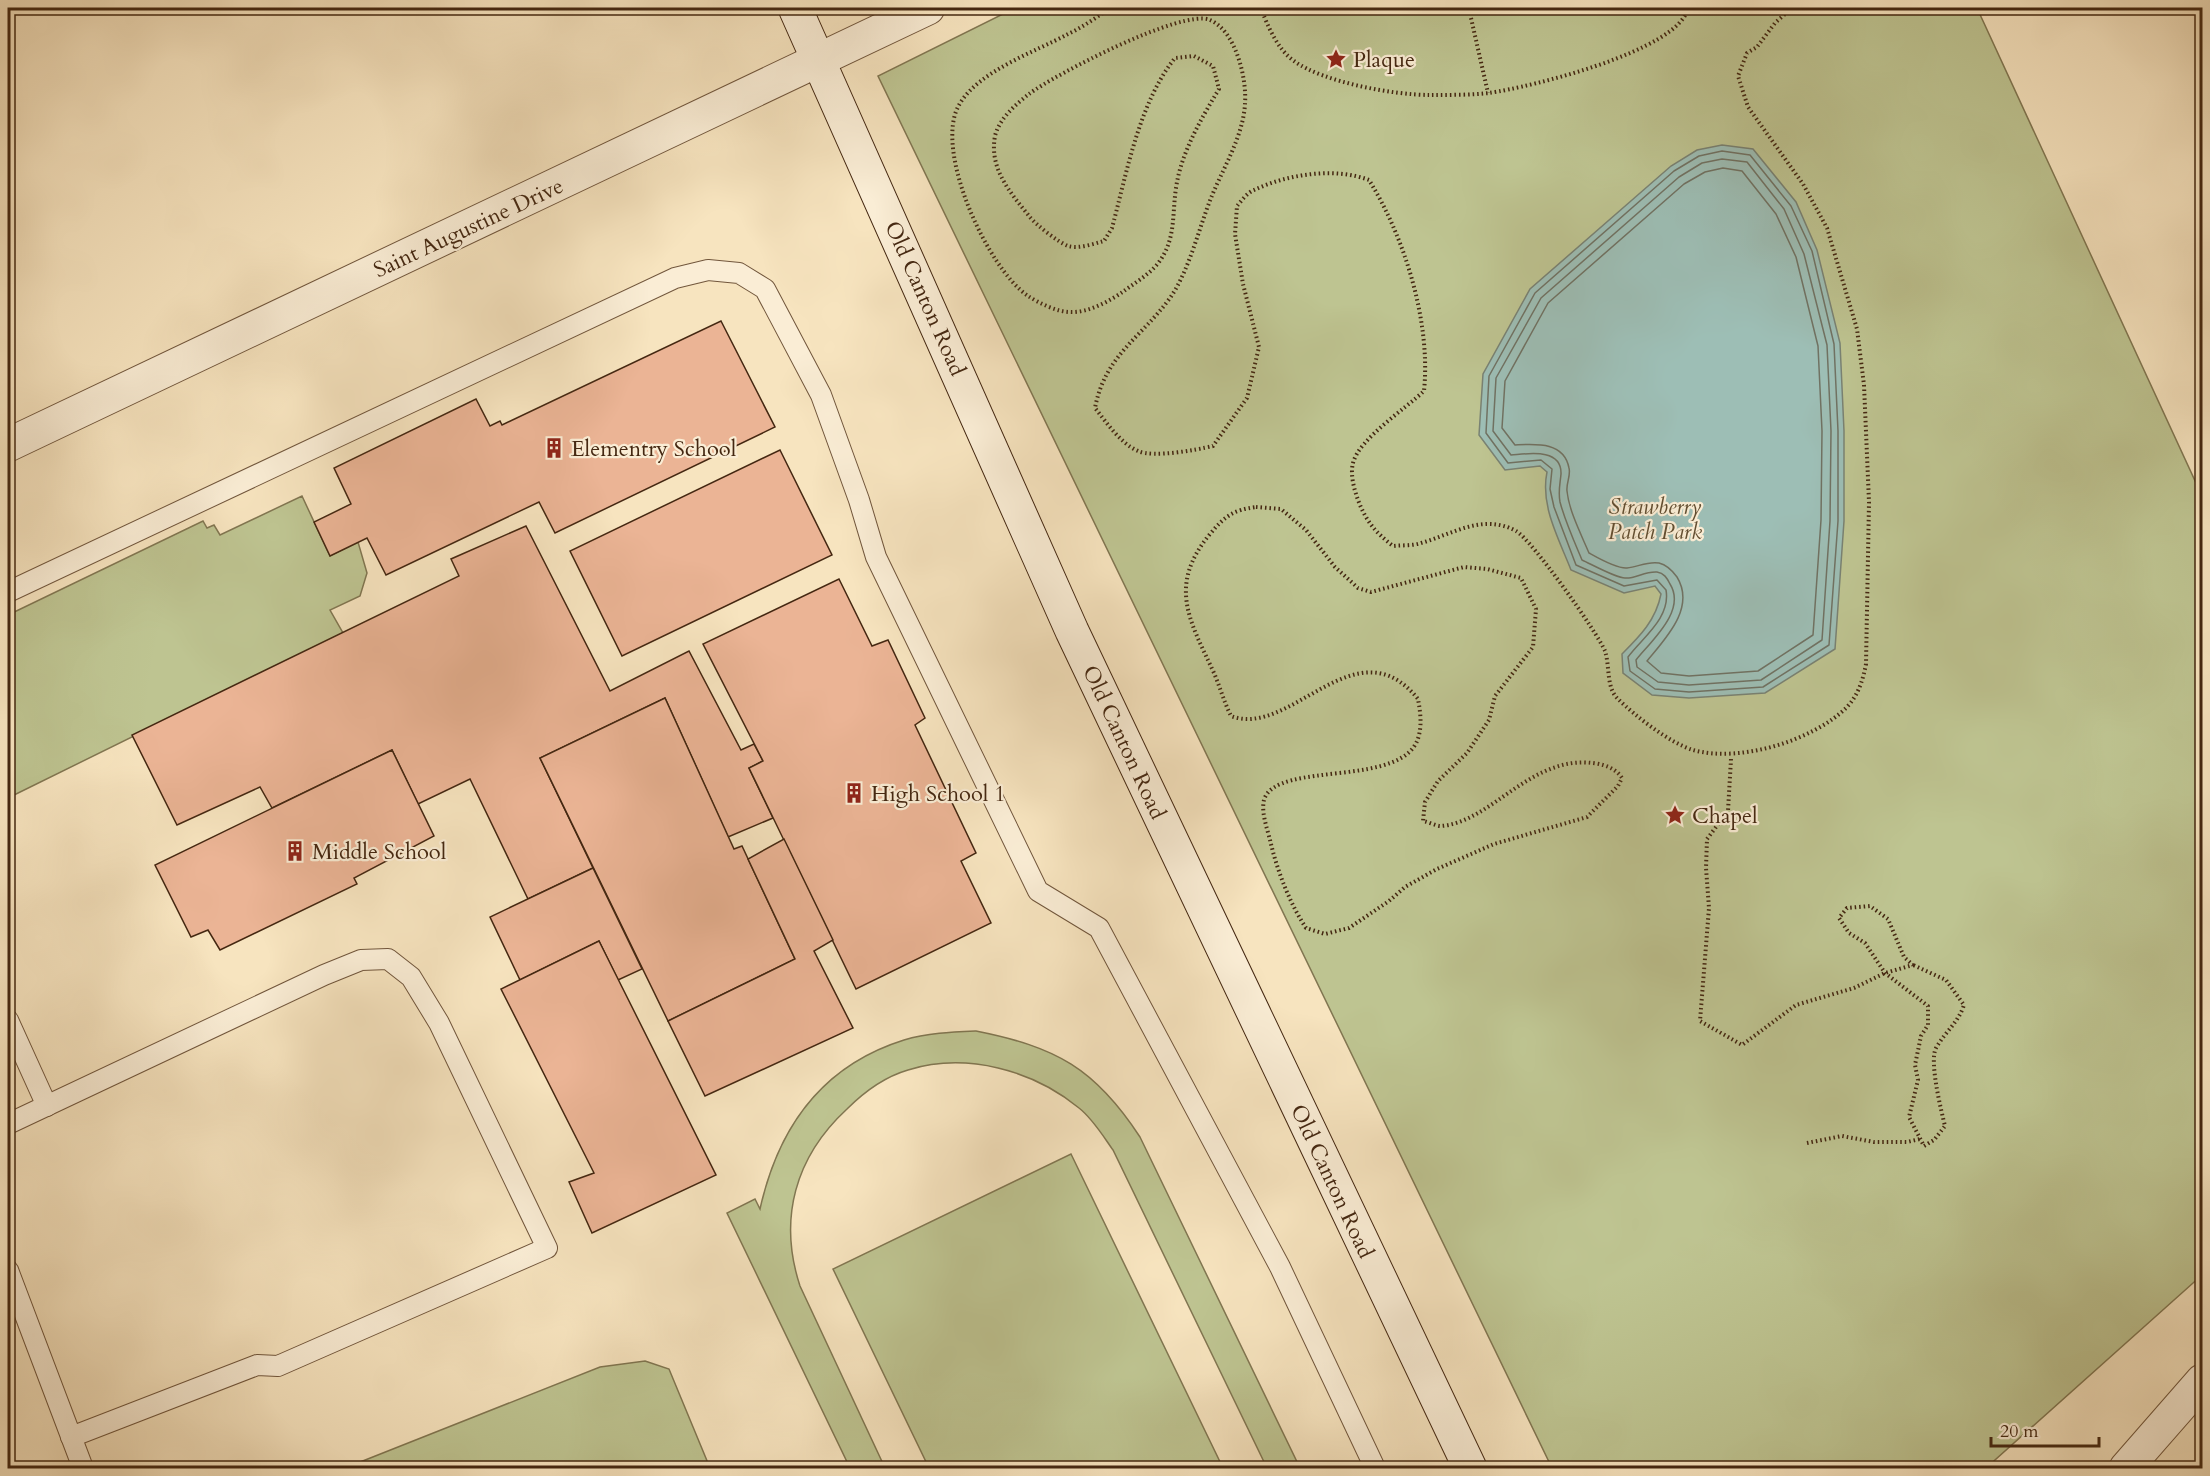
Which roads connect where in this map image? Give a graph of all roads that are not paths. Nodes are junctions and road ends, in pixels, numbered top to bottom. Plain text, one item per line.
1 (795, 8) edge
2 (928, 8) edge
3 (820, 60) junction
4 (8, 446) edge
5 (8, 592) edge
6 (8, 1020) edge
7 (47, 1106) junction
8 (8, 1124) edge
9 (8, 1270) edge
10 (2202, 1381) edge
11 (71, 1437) junction
12 (83, 1468) edge
13 (1375, 1468) edge
14 (1470, 1468) edge
15 (2126, 1468) edge

1 - 3 main road, Old Canton Road
2 - 3 main road, Saint Augustine Drive
3 - 4 main road, Saint Augustine Drive
3 - 14 main road, Old Canton Road
5 - 13 lane
6 - 7 lane
7 - 8 lane
7 - 11 lane
9 - 11 lane
10 - 15 main road
11 - 12 lane

